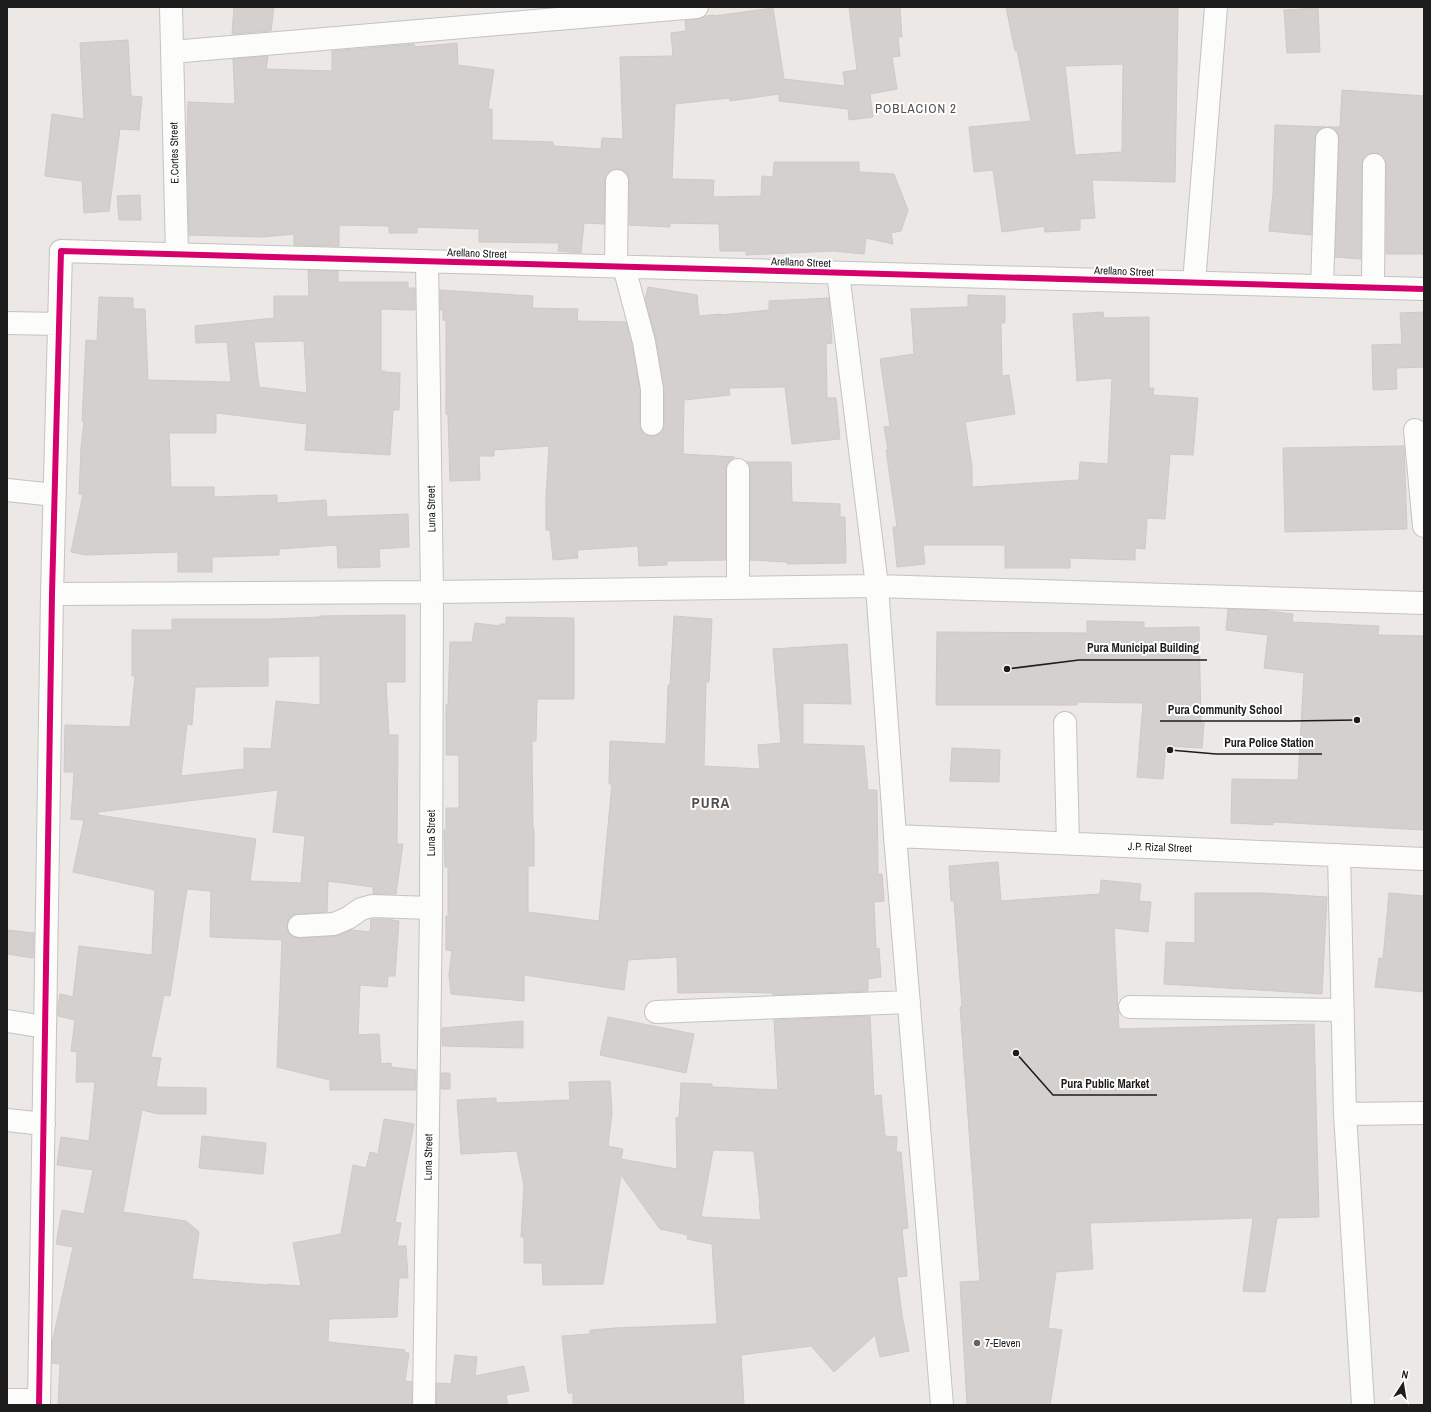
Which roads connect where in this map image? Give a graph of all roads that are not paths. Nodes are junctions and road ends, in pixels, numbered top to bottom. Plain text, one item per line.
1 (171, 7) edge
2 (698, 7) edge
3 (1216, 7) edge
4 (517, 14) edge
5 (172, 52) junction
6 (1327, 139) dead end
7 (1374, 164) dead end
8 (617, 181) dead end
9 (176, 254) junction
10 (427, 261) junction
11 (620, 266) junction
12 (838, 273) junction
13 (1194, 282) junction
14 (1322, 286) junction
15 (1373, 288) junction
16 (1424, 289) edge
17 (7, 323) edge
18 (59, 324) junction
19 (652, 424) dead end
20 (1415, 430) dead end
21 (738, 470) dead end
22 (7, 490) edge
23 (55, 495) junction
24 (1424, 526) edge
25 (877, 586) junction
26 (738, 588) junction
27 (432, 592) junction
28 (52, 594) junction
29 (1424, 603) edge
30 (1065, 723) dead end
31 (895, 836) junction
32 (1068, 843) junction
33 (1339, 855) junction
34 (1424, 859) edge
35 (431, 908) junction
36 (299, 926) dead end
37 (909, 1002) junction
38 (1130, 1008) dead end
39 (1343, 1010) junction
40 (656, 1012) dead end
41 (7, 1021) edge
42 (45, 1027) junction
43 (1424, 1113) edge
44 (1345, 1114) junction
45 (7, 1120) edge
46 (44, 1124) junction
47 (7, 1400) edge
48 (39, 1402) edge
49 (424, 1405) edge
50 (942, 1405) edge
51 (1363, 1405) edge

1 - 5 street, E.Cortes Street
2 - 4 street
3 - 13 street
4 - 5 street
5 - 9 street, E.Cortes Street
6 - 14 street
7 - 15 street
8 - 11 street
9 - 10 street, Arellano Street
9 - 18 street, Arellano Street
10 - 11 street, Arellano Street
10 - 27 street, Luna Street
11 - 12 street, Arellano Street
11 - 19 street
12 - 13 street, Arellano Street
12 - 25 street
13 - 14 street, Arellano Street
14 - 15 street, Arellano Street
15 - 16 street, Arellano Street
17 - 18 street
18 - 23 street
20 - 24 street
21 - 26 street
22 - 23 street
23 - 28 street
25 - 26 street
25 - 29 street
25 - 31 street
26 - 27 street
27 - 28 street
27 - 35 street, Luna Street
28 - 42 street
30 - 32 street
31 - 32 street, J.P. Rizal Street
31 - 37 street
32 - 33 street, J.P. Rizal Street
33 - 34 street, J.P. Rizal Street
33 - 39 street
35 - 36 street
35 - 49 street, Luna Street
37 - 40 street
37 - 50 street
38 - 39 street
39 - 44 street
41 - 42 street
42 - 46 street
43 - 44 street
44 - 51 street
45 - 46 street
46 - 48 street
47 - 48 street

